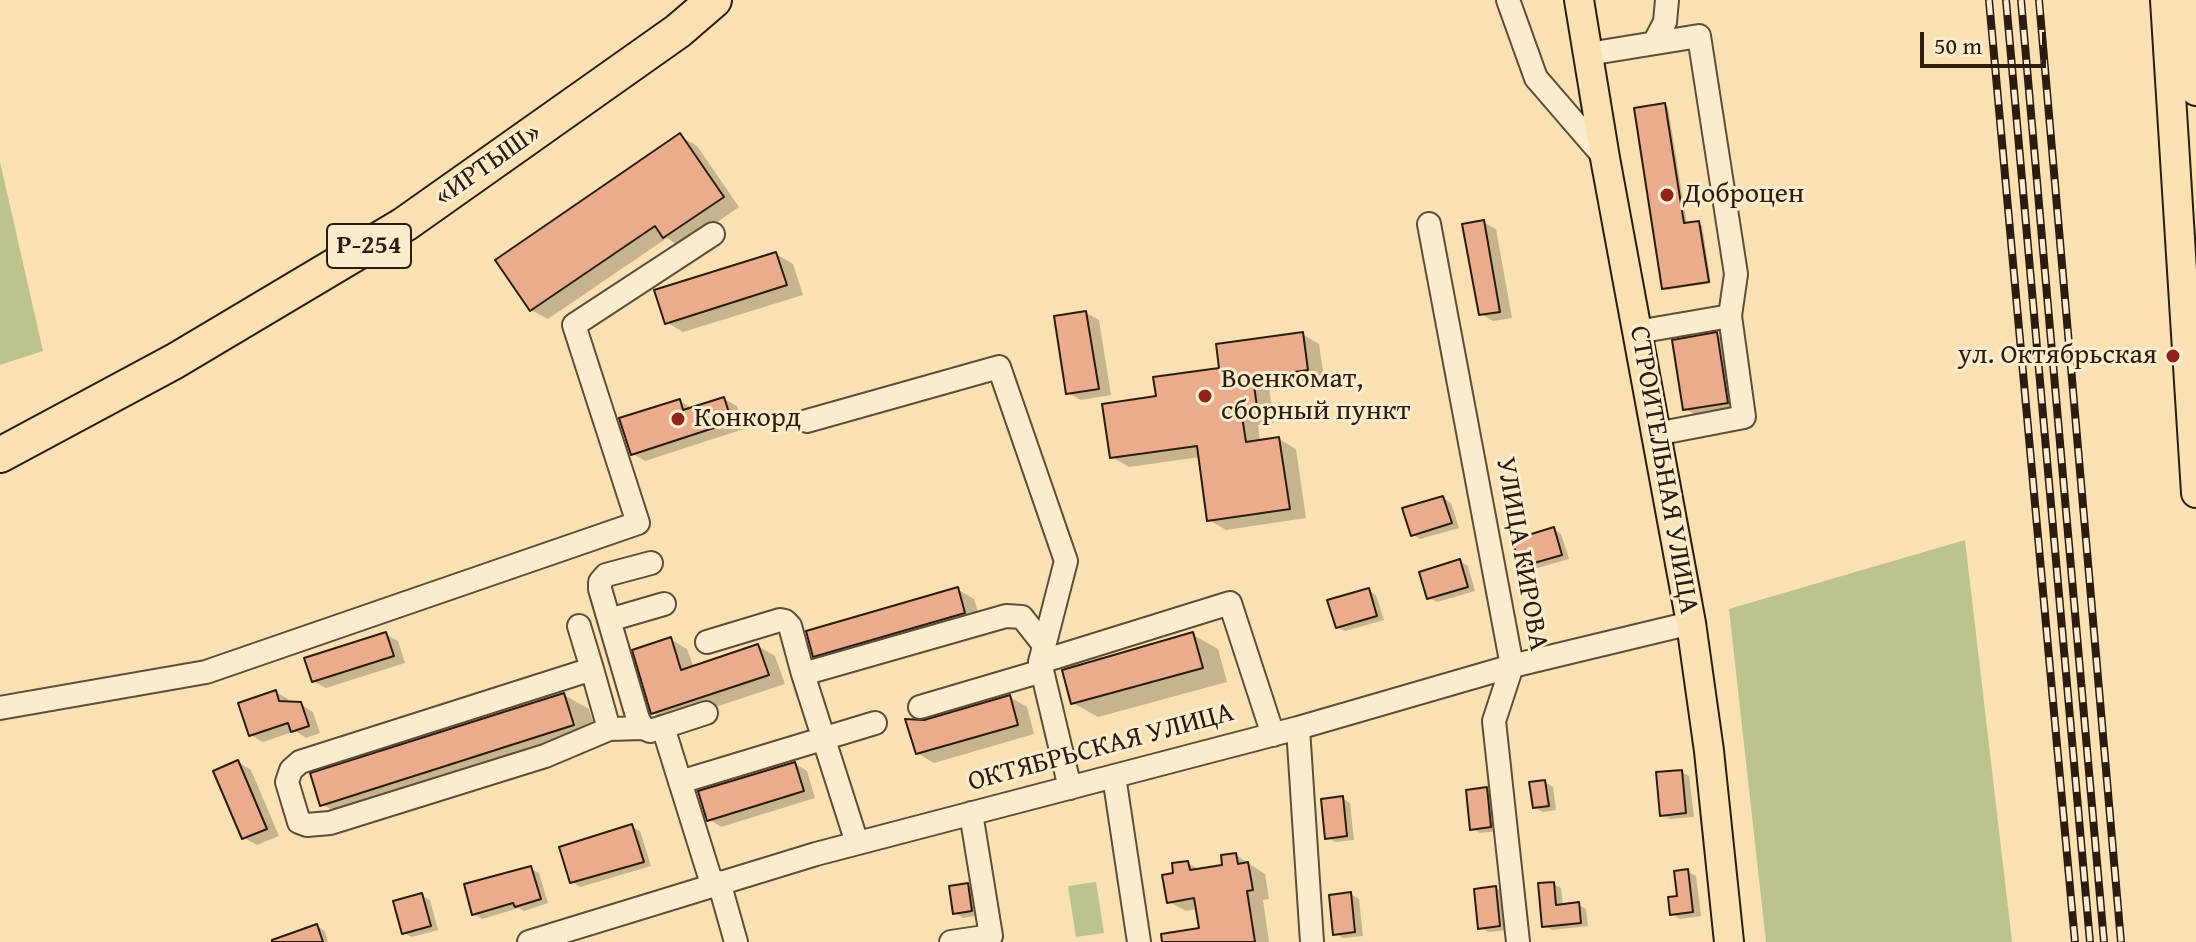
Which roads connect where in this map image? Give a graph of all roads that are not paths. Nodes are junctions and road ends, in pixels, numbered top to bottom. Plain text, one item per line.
1 (714, 0) edge
2 (1508, 0) edge
3 (1579, 0) edge
4 (1667, 0) edge
5 (2165, 0) edge
6 (2190, 0) edge
7 (1654, 43) junction
8 (1588, 54) junction
9 (2196, 91) edge
10 (1605, 158) junction
11 (1429, 224) dead end
12 (713, 234) dead end
13 (1730, 316) junction
14 (1637, 332) junction
15 (807, 421) dead end
16 (1656, 434) junction
17 (0, 455) edge
18 (2196, 493) edge
19 (651, 563) dead end
20 (664, 604) dead end
21 (609, 620) junction
22 (1691, 623) junction
23 (579, 626) dead end
24 (707, 642) dead end
25 (1042, 659) junction
26 (1512, 666) junction
27 (592, 669) junction
28 (803, 674) junction
29 (920, 707) dead end
30 (0, 708) edge
31 (706, 713) dead end
32 (875, 723) dead end
33 (653, 728) junction
34 (1298, 728) junction
35 (609, 729) junction
36 (1273, 735) junction
37 (824, 739) junction
38 (1114, 776) junction
39 (680, 782) junction
40 (1070, 788) junction
41 (971, 813) junction
42 (857, 843) junction
43 (716, 883) junction
44 (991, 939) edge
45 (529, 942) edge
46 (736, 942) edge
47 (951, 942) edge
48 (1139, 942) edge
49 (1312, 942) edge
50 (1518, 942) edge
51 (1729, 942) edge

1 - 17 highway, «ИРТЫШ» / Р-254
2 - 10 street
3 - 8 main road, СТРОИТЕЛЬНАЯ УЛИЦА
4 - 7 street
5 - 18 main road
6 - 9 main road
7 - 8 street
7 - 13 street
8 - 10 main road, СТРОИТЕЛЬНАЯ УЛИЦА
10 - 14 main road, СТРОИТЕЛЬНАЯ УЛИЦА
11 - 26 street, УЛИЦА КИРОВА
12 - 30 street
13 - 14 street
13 - 16 street
14 - 16 main road, СТРОИТЕЛЬНАЯ УЛИЦА
15 - 25 street
16 - 22 main road, СТРОИТЕЛЬНАЯ УЛИЦА
19 - 21 street
20 - 21 street
21 - 33 street
22 - 26 street, ОКТЯБРЬСКАЯ УЛИЦА
22 - 51 main road, СТРОИТЕЛЬНАЯ УЛИЦА
23 - 27 street
24 - 28 street
25 - 28 street
25 - 29 street
25 - 36 street
25 - 40 street
26 - 34 street, ОКТЯБРЬСКАЯ УЛИЦА
26 - 50 street, УЛИЦА КИРОВА
27 - 35 street
27 - 35 street
28 - 37 street
31 - 33 street
32 - 37 street
33 - 35 street
33 - 39 street
34 - 36 street, ОКТЯБРЬСКАЯ УЛИЦА
34 - 49 street
36 - 38 street, ОКТЯБРЬСКАЯ УЛИЦА
37 - 39 street
37 - 42 street
38 - 40 street, ОКТЯБРЬСКАЯ УЛИЦА
38 - 48 street
39 - 43 street
40 - 41 street, ОКТЯБРЬСКАЯ УЛИЦА
41 - 42 street, ОКТЯБРЬСКАЯ УЛИЦА
41 - 44 street
42 - 43 street, ОКТЯБРЬСКАЯ УЛИЦА
43 - 45 street, ОКТЯБРЬСКАЯ УЛИЦА
43 - 46 street
44 - 47 street

